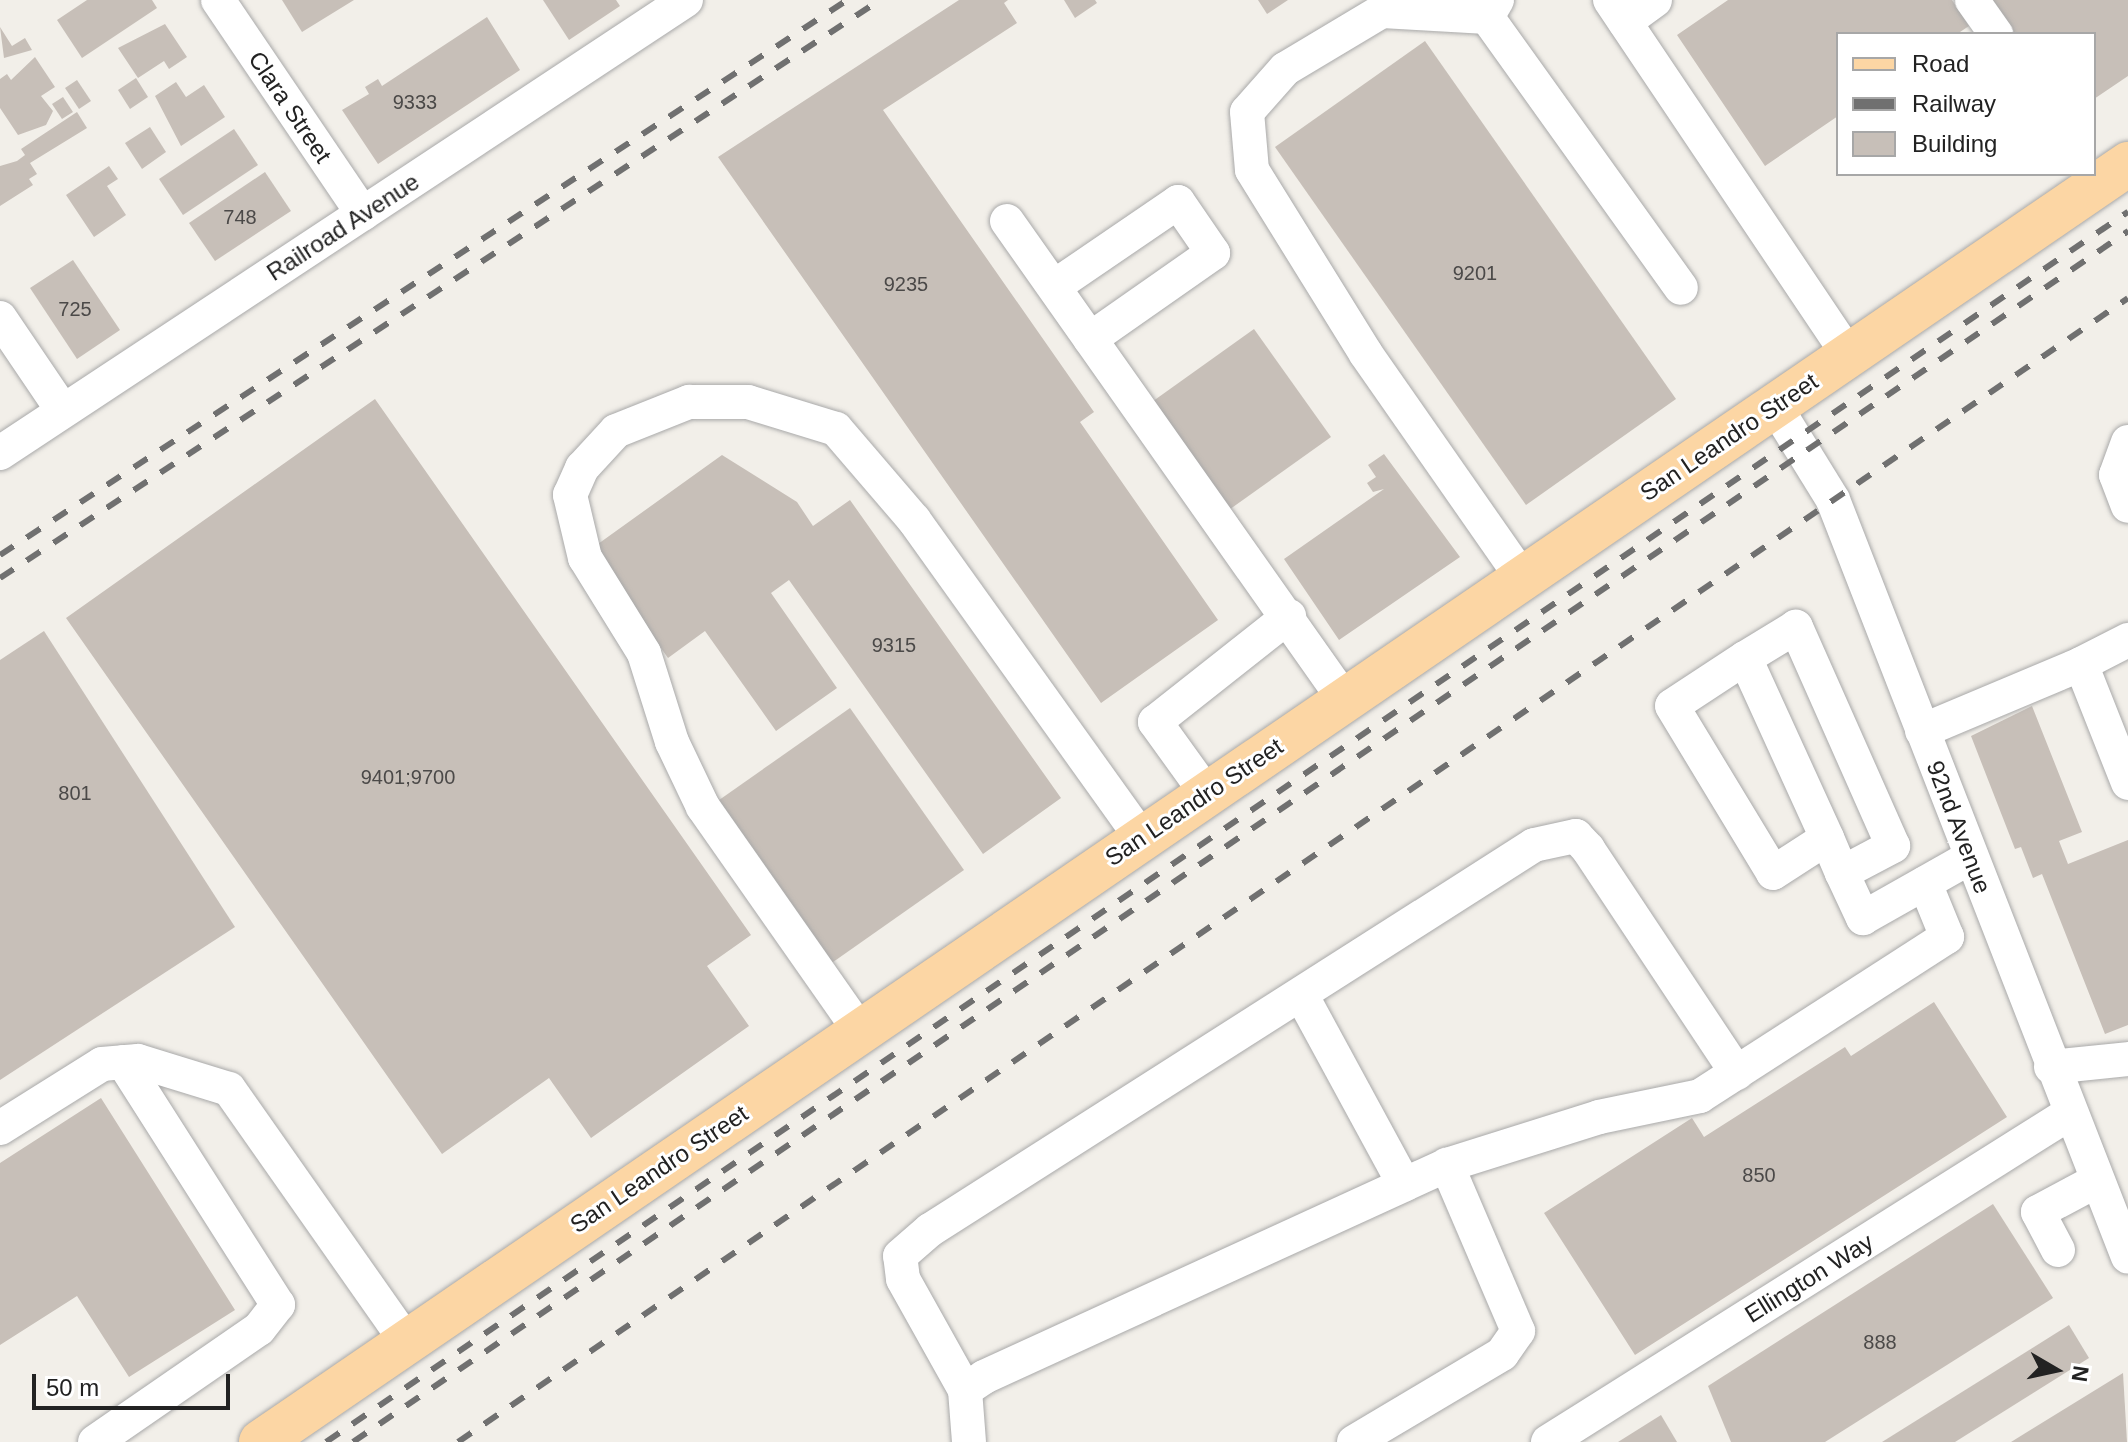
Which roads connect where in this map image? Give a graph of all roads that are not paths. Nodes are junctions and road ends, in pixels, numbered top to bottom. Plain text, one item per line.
1 (218, 0) edge
2 (1655, 0) edge
3 (1972, 0) edge
4 (670, 4) edge
5 (1492, 8) edge
6 (1617, 11) edge
7 (1995, 32) edge
8 (2108, 173) edge
9 (363, 214) junction
10 (1007, 221) dead end
11 (1055, 286) junction
12 (1681, 288) dead end
13 (0, 318) edge
14 (1090, 339) junction
15 (1849, 355) junction
16 (1775, 406) junction
17 (63, 411) junction
18 (2128, 442) edge
19 (0, 453) edge
20 (2128, 506) edge
21 (1522, 578) junction
22 (1289, 616) junction
23 (2128, 640) edge
24 (1745, 658) junction
25 (2081, 664) junction
26 (1344, 699) junction
27 (1922, 731) junction
28 (2128, 783) edge
29 (1207, 794) junction
30 (1142, 838) junction
31 (1827, 838) junction
32 (1971, 857) junction
33 (1842, 873) junction
34 (1925, 883) junction
35 (1303, 998) junction
36 (860, 1031) junction
37 (2128, 1059) edge
38 (123, 1062) junction
39 (2051, 1067) junction
40 (1737, 1073) junction
41 (2070, 1113) junction
42 (0, 1128) edge
43 (1447, 1165) junction
44 (2096, 1181) junction
45 (1404, 1184) junction
46 (2058, 1250) dead end
47 (2128, 1257) edge
48 (407, 1342) junction
49 (965, 1390) junction
50 (1559, 1439) edge
51 (95, 1442) edge
52 (261, 1442) edge
53 (969, 1442) edge
54 (1354, 1442) edge

1 - 9 street, Clara Street
2 - 6 street
3 - 7 street
4 - 9 street, Railroad Avenue
5 - 12 street
5 - 21 street
6 - 15 street
8 - 15 main road, San Leandro Street
9 - 17 street, Railroad Avenue
10 - 11 street
11 - 14 street
11 - 14 street
13 - 17 street
14 - 22 street
15 - 16 main road, San Leandro Street
16 - 21 main road, San Leandro Street
16 - 27 street, 92nd Avenue
17 - 19 street, Railroad Avenue
18 - 20 street
21 - 26 main road, San Leandro Street
22 - 26 street
22 - 29 street
23 - 25 street
24 - 31 street
24 - 31 street
24 - 33 street
25 - 27 street
25 - 28 street
26 - 29 main road, San Leandro Street
27 - 32 street, 92nd Avenue
29 - 30 main road, San Leandro Street
30 - 36 main road, San Leandro Street
30 - 36 street
31 - 33 street
32 - 34 street
32 - 39 street, 92nd Avenue
33 - 34 street
34 - 40 street
35 - 40 street
35 - 45 street
35 - 49 street
36 - 48 main road, San Leandro Street
37 - 39 street
38 - 42 street
38 - 48 street
38 - 51 street
39 - 41 street, 92nd Avenue
40 - 43 street
41 - 44 street, 92nd Avenue
41 - 50 street, Ellington Way
43 - 45 street
43 - 54 street
44 - 46 street
44 - 47 street, 92nd Avenue
45 - 49 street
48 - 52 main road, San Leandro Street
49 - 53 street

